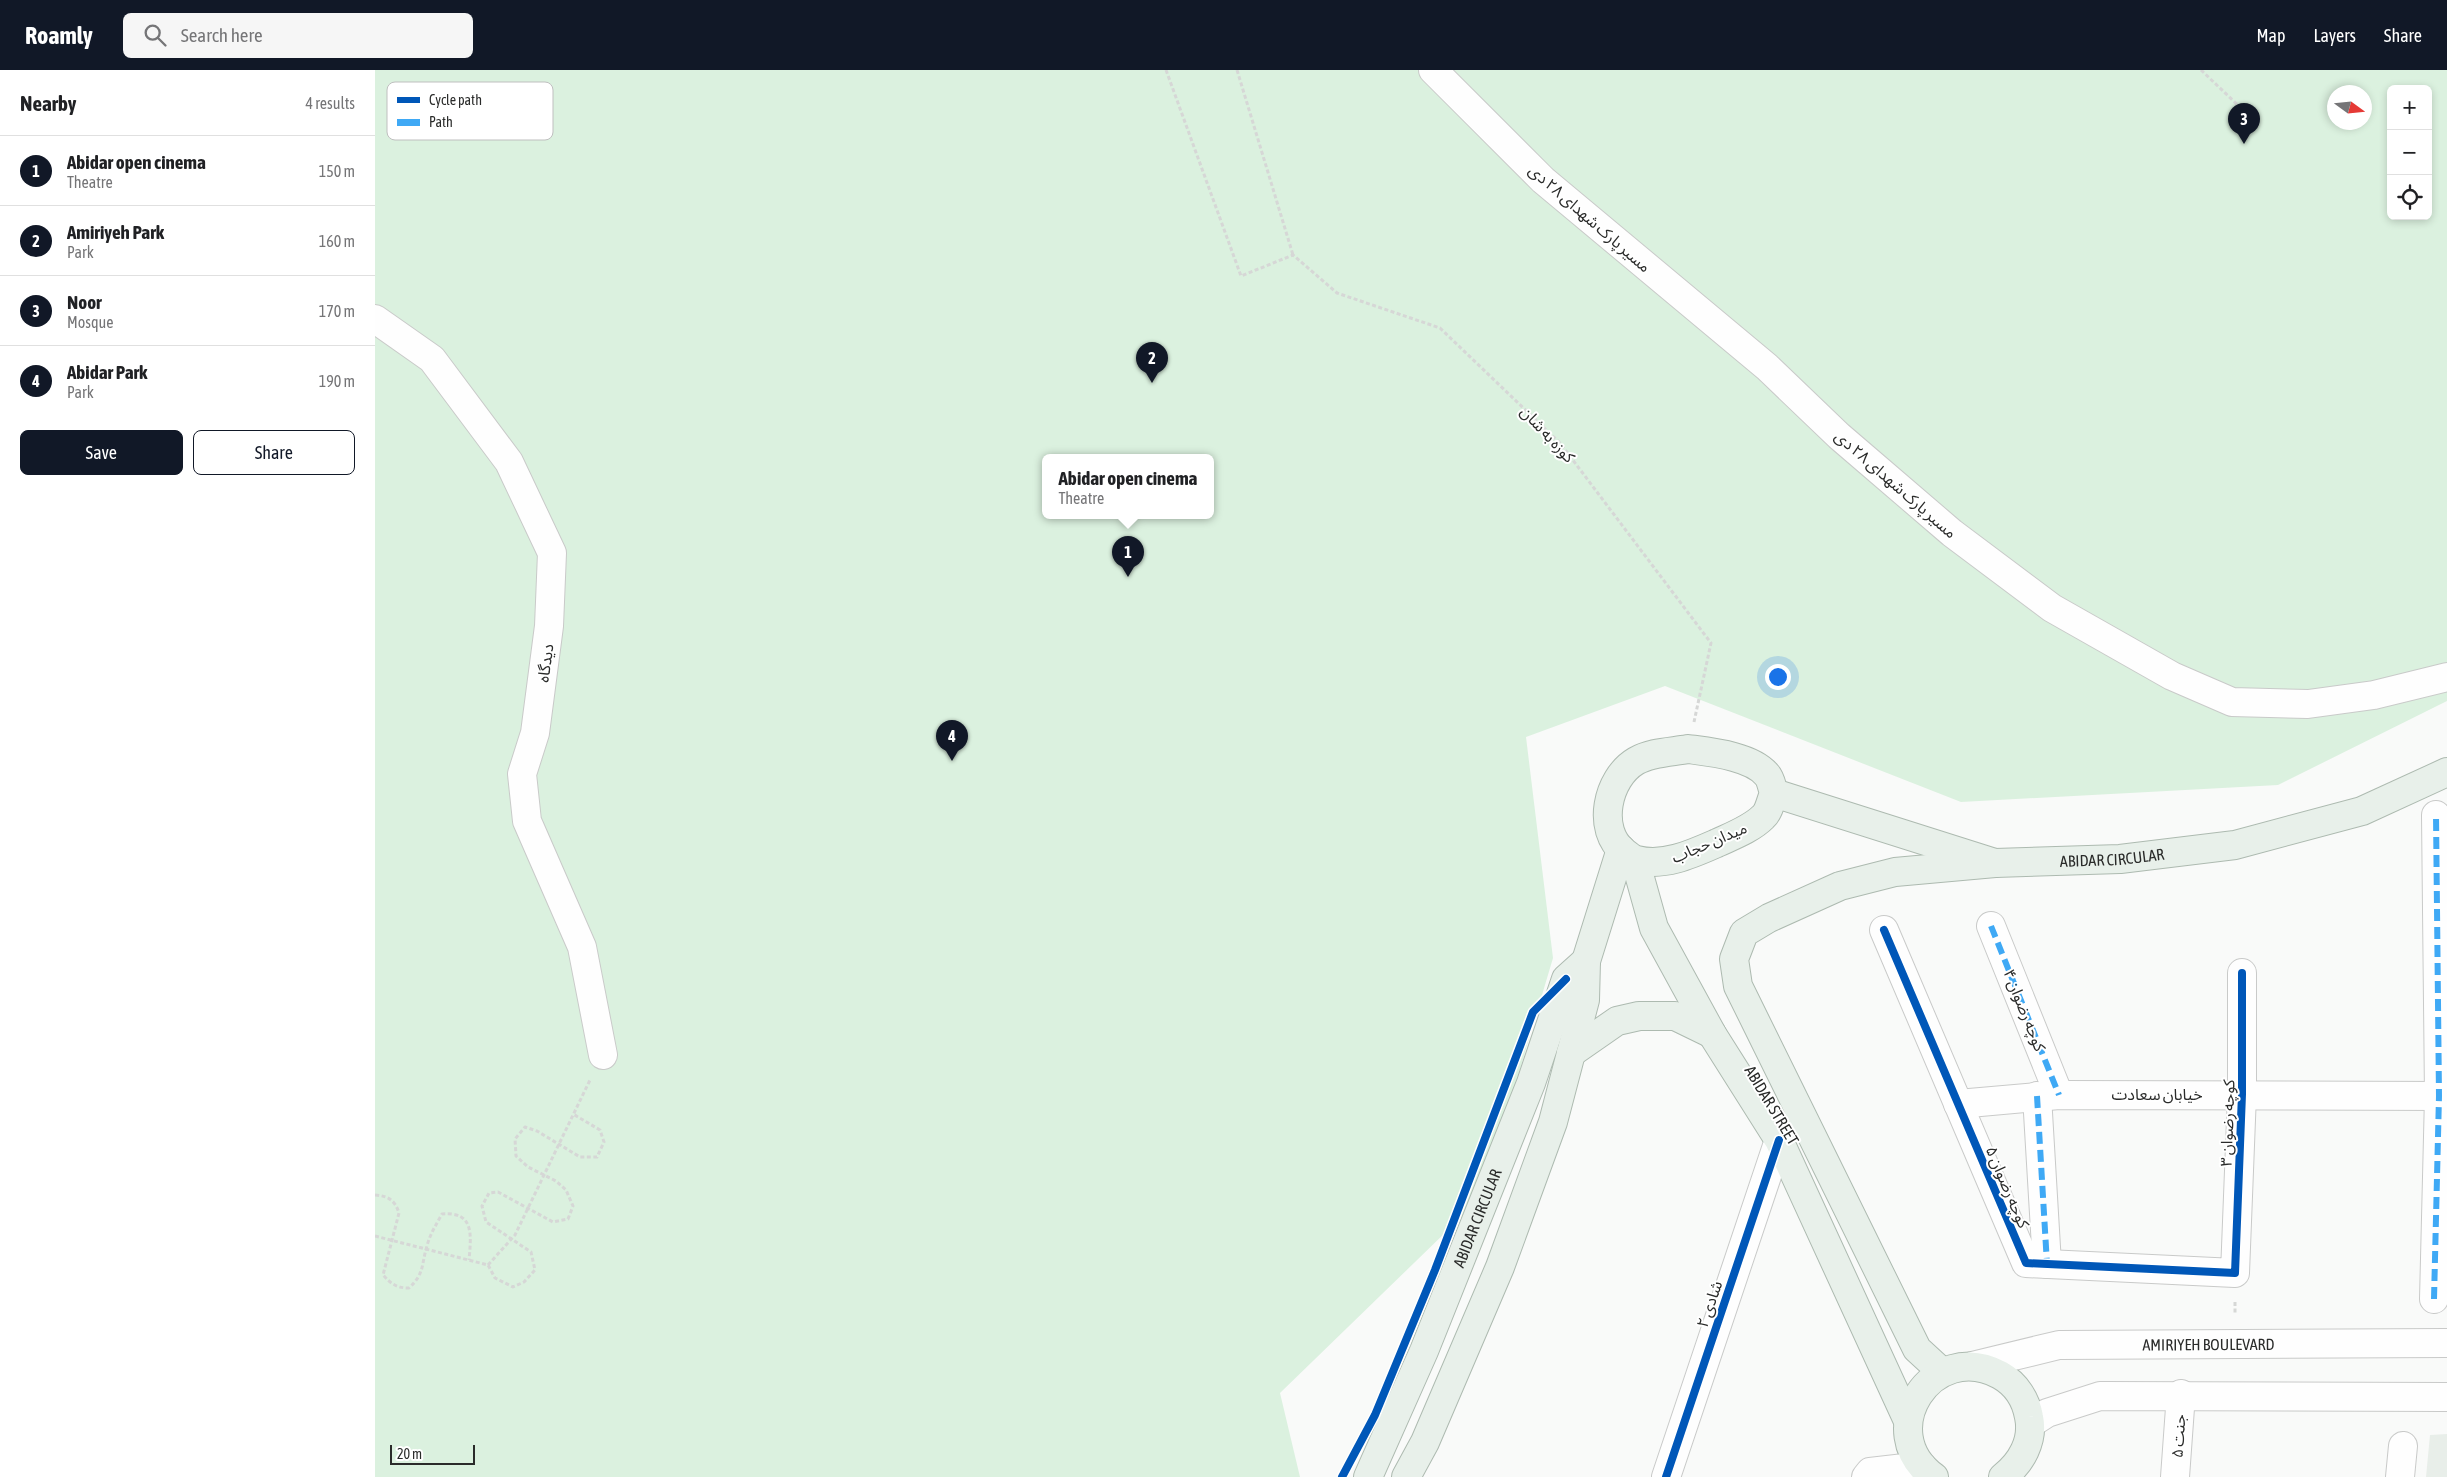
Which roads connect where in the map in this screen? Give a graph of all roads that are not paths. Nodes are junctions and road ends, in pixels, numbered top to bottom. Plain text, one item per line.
1 (1433, 70) edge
2 (375, 319) edge
3 (2447, 677) edge
4 (2447, 772) edge
5 (1774, 793) junction
6 (2436, 815) dead end
7 (1628, 855) junction
8 (1995, 863) junction
9 (1991, 926) dead end
10 (1883, 930) dead end
11 (1586, 961) junction
12 (2242, 973) dead end
13 (1712, 1034) junction
14 (1571, 1053) junction
15 (603, 1056) road end
16 (2242, 1094) junction
17 (2048, 1096) junction
18 (2443, 1096) edge
19 (1958, 1104) junction
20 (1779, 1140) junction
21 (2047, 1264) junction
22 (2235, 1272) joint
23 (2434, 1299) dead end
24 (2447, 1343) edge
25 (1972, 1366) junction
26 (1942, 1372) junction
27 (2181, 1394) junction
28 (2447, 1398) edge
29 (1908, 1421) junction
30 (2030, 1424) junction
31 (2403, 1446) dead end
32 (2023, 1465) edge
33 (1928, 1471) edge
34 (1367, 1477) edge
35 (1406, 1477) edge
36 (1666, 1477) edge
37 (1866, 1477) edge
38 (2003, 1477) edge
39 (2175, 1477) edge
40 (2400, 1477) edge

1 - 3 street, مسیر پارک شهدای ۲۸ دی
2 - 15 street, دیدگاه
4 - 8 main road, ABIDAR CIRCULAR
5 - 7 main road, میدان حجاب
5 - 7 main road
5 - 8 main road, ABIDAR CIRCULAR
6 - 18 street
7 - 11 main road, ABIDAR CIRCULAR
7 - 13 main road, ABIDAR STREET
8 - 26 main road, ABIDAR STREET
9 - 17 street, کوچه رضوان ۴
10 - 19 street, کوچه رضوان ۵
11 - 14 main road, ABIDAR CIRCULAR
11 - 34 main road, ABIDAR CIRCULAR
12 - 16 street, کوچه رضوان ۳
13 - 14 main road
13 - 20 main road, ABIDAR STREET
14 - 35 main road, ABIDAR CIRCULAR
16 - 17 street, خیابان سعادت
16 - 18 street, خیابان سعادت
16 - 22 street, کوچه رضوان ۳
17 - 19 street, خیابان سعادت
17 - 21 street, کوچه رضوان ۴
18 - 23 street
19 - 21 street, کوچه رضوان ۵
20 - 29 main road, ABIDAR STREET
20 - 36 street, شادی ۲
21 - 22 street, کوچه رضوان ۵
24 - 25 street, AMIRIYEH BOULEVARD
25 - 26 main road
25 - 30 main road
26 - 29 main road
27 - 28 street
27 - 30 street
27 - 39 street, جنت ۵
29 - 33 main road
30 - 32 main road
31 - 40 street
32 - 38 main road
33 - 37 street

